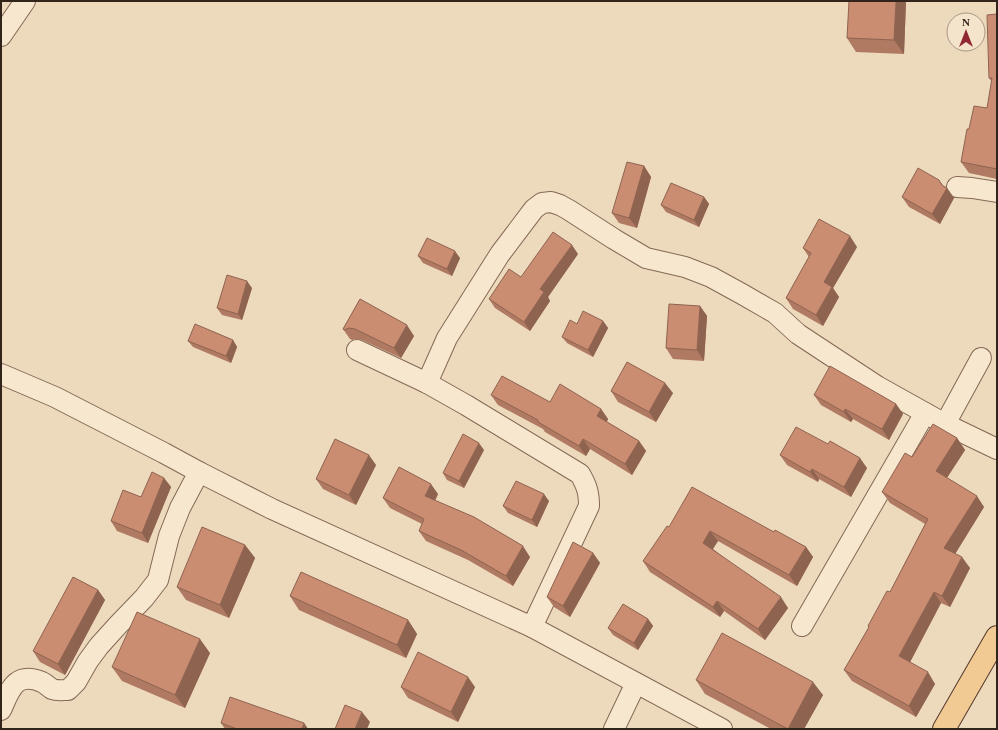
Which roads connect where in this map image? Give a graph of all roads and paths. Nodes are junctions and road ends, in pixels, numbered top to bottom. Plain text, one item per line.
1 (25, 1) edge
2 (1, 36) edge
3 (957, 187) dead end
4 (997, 192) edge
5 (357, 350) dead end
6 (981, 358) dead end
7 (1, 374) edge
8 (427, 383) junction
9 (925, 413) junction
10 (945, 424) junction
11 (997, 449) edge
12 (198, 472) junction
13 (802, 626) dead end
14 (532, 627) junction
15 (997, 637) edge
16 (636, 683) junction
17 (1, 710) edge
18 (614, 729) edge
19 (722, 729) edge
20 (944, 729) edge

1 - 2 street
3 - 4 street
5 - 8 street
6 - 10 street
7 - 12 street
8 - 9 street
8 - 14 street
9 - 10 street
9 - 13 street
10 - 11 street
12 - 14 street
12 - 17 street
14 - 16 street
15 - 20 main road
16 - 18 street
16 - 19 street

